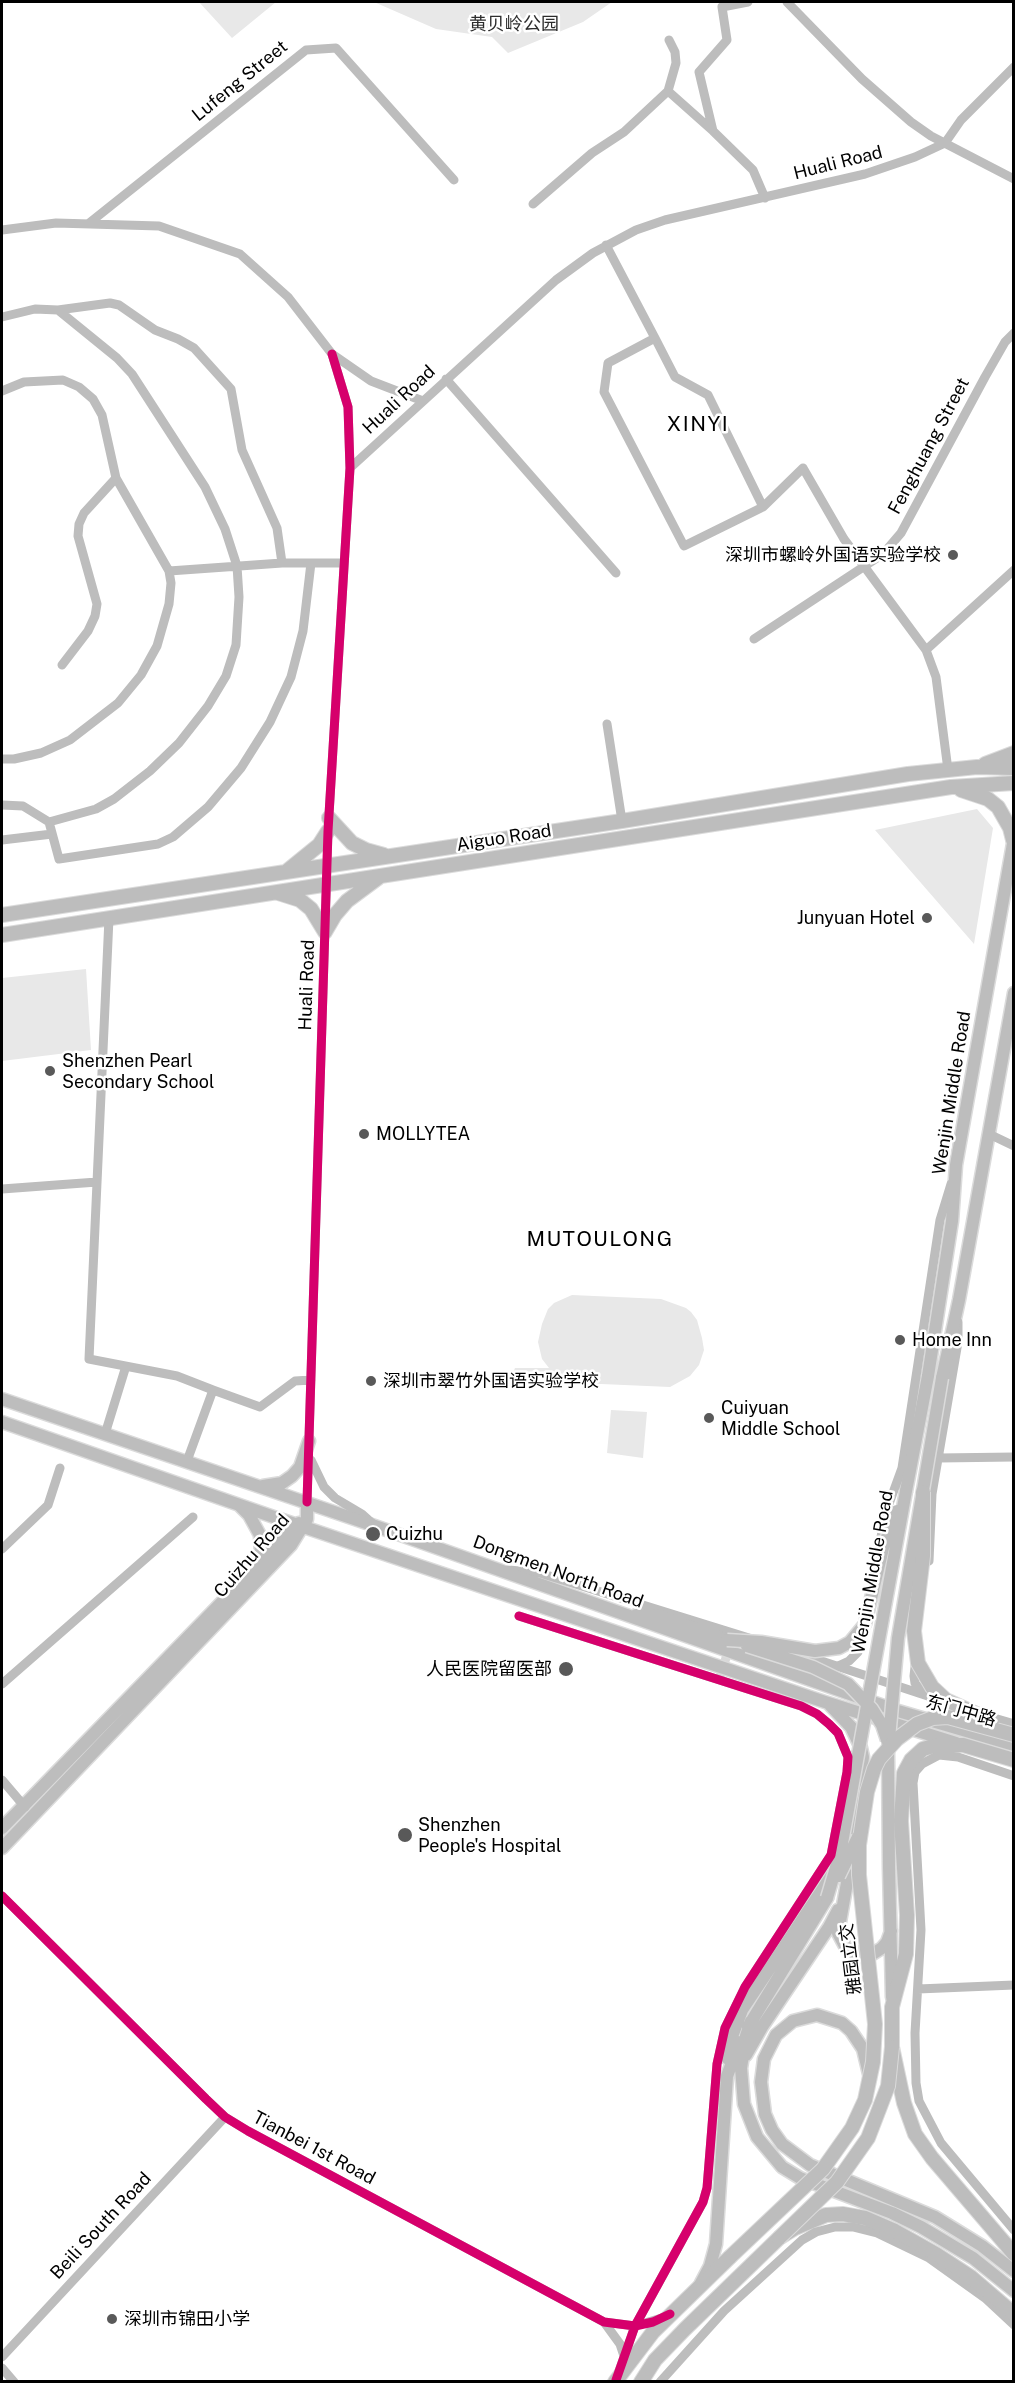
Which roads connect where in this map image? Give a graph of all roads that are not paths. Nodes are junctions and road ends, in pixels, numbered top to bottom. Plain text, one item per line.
1 (748, 2) edge
2 (787, 2) edge
3 (669, 40) dead end
4 (1014, 67) edge
5 (668, 92) junction
6 (713, 131) junction
7 (945, 143) junction
8 (1014, 179) edge
9 (454, 180) dead end
10 (765, 198) junction
11 (532, 204) dead end
12 (88, 224) junction
13 (2, 230) edge
14 (606, 245) junction
15 (58, 310) junction
16 (2, 317) edge
17 (1014, 333) edge
18 (655, 338) junction
19 (332, 354) junction
20 (446, 379) junction
21 (2, 391) edge
22 (423, 401) junction
23 (350, 468) junction
24 (116, 478) junction
25 (763, 507) junction
26 (282, 563) junction
27 (311, 563) junction
28 (344, 563) junction
29 (237, 566) junction
30 (864, 567) junction
31 (1014, 570) edge
32 (168, 571) junction
33 (616, 573) dead end
34 (753, 639) dead end
35 (926, 650) junction
36 (62, 665) dead end
37 (607, 724) dead end
38 (1014, 753) edge
39 (2, 759) edge
40 (976, 767) junction
41 (1014, 768) edge
42 (948, 770) junction
43 (1014, 783) edge
44 (951, 787) junction
45 (2, 805) edge
46 (622, 821) junction
47 (49, 822) junction
48 (328, 825) junction
49 (52, 834) junction
50 (1013, 839) edge
51 (2, 840) edge
52 (388, 856) junction
53 (327, 866) junction
54 (285, 872) junction
55 (384, 875) junction
56 (327, 884) junction
57 (273, 892) junction
58 (2, 915) edge
59 (109, 918) junction
60 (325, 932) junction
61 (2, 935) edge
62 (1013, 999) edge
63 (988, 1134) junction
64 (1014, 1146) edge
65 (956, 1165) junction
66 (97, 1182) junction
67 (2, 1189) edge
68 (959, 1299) junction
69 (126, 1366) junction
70 (311, 1380) junction
71 (213, 1390) junction
72 (2, 1399) edge
73 (2, 1422) edge
74 (105, 1434) junction
75 (309, 1446) junction
76 (1014, 1457) edge
77 (939, 1458) junction
78 (187, 1461) junction
79 (60, 1468) dead end
80 (258, 1485) junction
81 (906, 1491) junction
82 (923, 1492) junction
83 (307, 1502) junction
84 (236, 1503) junction
85 (193, 1516) dead end
86 (301, 1525) junction
87 (375, 1526) junction
88 (2, 1549) edge
89 (257, 1566) junction
90 (496, 1569) junction
91 (519, 1616) dead end
92 (626, 1616) junction
93 (731, 1637) junction
94 (838, 1666) junction
95 (2, 1684) edge
96 (924, 1694) junction
97 (825, 1702) junction
98 (898, 1711) joint
99 (1014, 1724) edge
100 (1014, 1732) edge
101 (963, 1745) junction
102 (1014, 1745) edge
103 (888, 1750) junction
104 (1014, 1760) edge
105 (1014, 1776) edge
106 (2, 1780) edge
107 (25, 1807) junction
108 (2, 1828) edge
109 (857, 1830) junction
110 (2, 1848) edge
111 (844, 1895) junction
112 (2, 1896) edge
113 (827, 1898) junction
114 (891, 1931) junction
115 (1014, 1985) edge
116 (918, 1989) junction
117 (892, 2007) junction
118 (752, 2021) junction
119 (892, 2047) junction
120 (741, 2068) junction
121 (727, 2076) junction
122 (870, 2082) junction
123 (225, 2116) junction
124 (1014, 2230) edge
125 (779, 2238) junction
126 (1014, 2254) edge
127 (1014, 2271) edge
128 (699, 2286) junction
129 (1014, 2291) edge
130 (670, 2314) junction
131 (1014, 2314) edge
132 (604, 2322) junction
133 (1014, 2325) edge
134 (635, 2326) junction
135 (624, 2356) junction
136 (2, 2357) edge
137 (2, 2368) edge
138 (616, 2381) edge
139 (14, 2382) edge
140 (640, 2382) edge
141 (660, 2382) edge

1 - 6 street
2 - 7 street
3 - 5 street
4 - 7 street
5 - 6 street
5 - 11 street
6 - 10 street
7 - 8 street
7 - 10 street, Huali Road
9 - 12 street, Lufeng Street
10 - 14 street, Huali Road
12 - 13 street
12 - 19 street
14 - 18 street
14 - 20 street, Huali Road
15 - 16 street
15 - 26 street
15 - 29 street
17 - 30 street, Fenghuang Street
18 - 25 street
18 - 25 street
19 - 22 street
19 - 23 street
20 - 22 street, Huali Road
20 - 33 street
21 - 24 street
22 - 23 street, Huali Road
23 - 28 street, Huali Road
24 - 32 street
24 - 36 street
25 - 30 street
26 - 27 street
26 - 29 street
27 - 28 street
27 - 49 street
28 - 48 street, Huali Road
29 - 32 street
29 - 47 street
30 - 34 street, Fenghuang Street
30 - 35 street
31 - 35 street
32 - 39 street
35 - 42 street
37 - 46 street
38 - 40 highway
40 - 41 highway, Aiguo Road
40 - 42 highway, Aiguo Road
42 - 46 highway, Aiguo Road
43 - 44 highway, Aiguo Road
44 - 50 highway
44 - 55 highway, Aiguo Road
45 - 47 street
46 - 52 highway, Aiguo Road
47 - 49 street
48 - 52 highway
48 - 53 street, Huali Road
48 - 54 highway
49 - 51 street
50 - 65 main road, Wenjin Middle Road
52 - 53 highway, Aiguo Road
53 - 54 highway, Aiguo Road
53 - 56 street, Huali Road
54 - 58 highway, Aiguo Road
55 - 56 highway, Aiguo Road
55 - 60 highway
56 - 57 highway, Aiguo Road
56 - 60 street, Huali Road
57 - 59 highway, Aiguo Road
57 - 60 highway
59 - 61 highway, Aiguo Road
59 - 66 street
60 - 70 street, Huali Road
62 - 63 main road, Wenjin Middle Road
63 - 64 street
63 - 68 main road, Wenjin Middle Road
65 - 81 main road, Wenjin Middle Road
65 - 94 street
66 - 67 street
66 - 69 street
68 - 77 street
68 - 82 main road, Wenjin Middle Road, bridge
69 - 71 street
69 - 74 street
70 - 71 street
70 - 75 street, Huali Road
71 - 78 street
72 - 74 main road, Dongmen North Road
73 - 84 main road, Dongmen North Road
74 - 78 main road, Dongmen North Road
75 - 80 main road
75 - 83 street, Huali Road
75 - 87 street
76 - 77 street
77 - 96 street
78 - 80 main road, Dongmen North Road
79 - 88 street
80 - 83 main road, Dongmen North Road
81 - 93 main road, bridge
81 - 113 main road, Wenjin Middle Road, bridge
82 - 100 highway, bridge
82 - 103 main road, Wenjin Middle Road, bridge
83 - 86 main road, Cuizhu Road
83 - 87 main road, Dongmen North Road
84 - 86 main road, Dongmen North Road
84 - 89 main road
85 - 95 street
86 - 89 main road, Cuizhu Road
86 - 97 main road, Dongmen North Road
86 - 110 main road, Cuizhu Road
87 - 90 main road, Dongmen North Road
89 - 107 main road, Cuizhu Road
90 - 92 main road, Dongmen North Road
90 - 93 street
91 - 134 street
92 - 93 main road
92 - 98 main road, Dongmen North Road
93 - 94 street
93 - 103 main road, bridge
94 - 96 street
96 - 99 street
97 - 101 main road, Dongmen North Road
97 - 109 main road
98 - 102 main road, 东门中路
100 - 109 highway, 雅园立交, bridge
101 - 104 highway
101 - 117 highway
103 - 114 main road, Wenjin Middle Road
105 - 116 street
106 - 107 street
107 - 108 main road, Cuizhu Road
109 - 111 main road
109 - 113 main road, bridge
109 - 121 main road
109 - 122 highway, 雅园立交, bridge
111 - 114 main road
111 - 120 main road
112 - 123 street, Tianbei 1st Road
113 - 118 main road, Wenjin Middle Road
114 - 117 main road, Wenjin Middle Road
115 - 116 street
116 - 124 street
117 - 119 highway, Wenjin Middle Road
118 - 120 main road
118 - 121 main road, Wenjin Middle Road
119 - 125 highway, Wenjin Middle Road, bridge
119 - 126 highway
120 - 129 main road
121 - 128 main road, Wenjin Middle Road
122 - 127 main road, bridge
122 - 128 highway, 雅园立交, bridge
123 - 132 street, Tianbei 1st Road
123 - 136 street, Beili South Road
125 - 131 highway, bridge
125 - 140 highway, Wenjin Middle Road
128 - 130 highway, 雅园立交
130 - 134 street, Tianbei 1st Road
130 - 138 highway, 雅园立交
132 - 134 street, Tianbei 1st Road
132 - 135 street, Tianbei 1st Road
133 - 141 street
134 - 135 street
135 - 138 street
137 - 139 street

